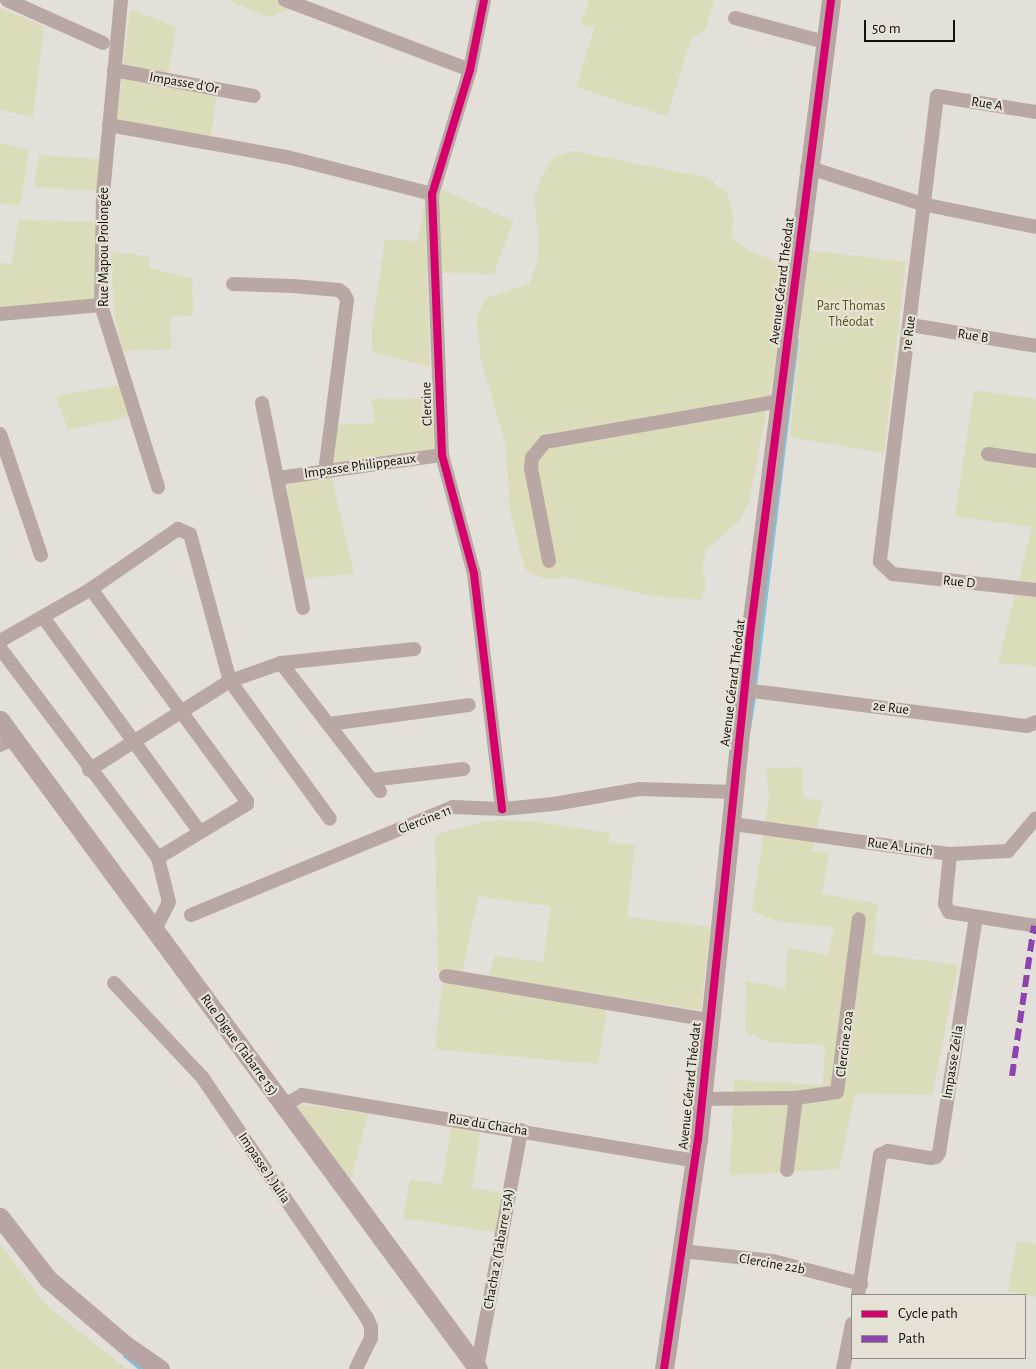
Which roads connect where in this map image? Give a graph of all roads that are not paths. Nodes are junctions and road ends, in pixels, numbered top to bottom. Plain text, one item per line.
1 (7, 0) edge
2 (121, 0) edge
3 (285, 0) edge
4 (484, 0) edge
5 (830, 0) edge
6 (735, 18) dead end
7 (825, 42) junction
8 (103, 44) dead end
9 (114, 70) junction
10 (470, 70) junction
11 (254, 96) dead end
12 (937, 96) joint
13 (1036, 112) edge
14 (109, 125) junction
15 (807, 167) junction
16 (432, 194) junction
17 (922, 204) junction
18 (1036, 227) edge
19 (233, 284) dead end
20 (101, 305) junction
21 (0, 314) edge
22 (911, 325) junction
23 (1036, 346) edge
24 (781, 401) junction
25 (262, 403) dead end
26 (0, 434) edge
27 (988, 454) dead end
28 (442, 455) junction
29 (1036, 461) edge
30 (325, 470) junction
31 (278, 478) junction
32 (158, 487) dead end
33 (41, 555) dead end
34 (549, 561) dead end
35 (884, 569) joint
36 (91, 589) junction
37 (1036, 590) edge
38 (303, 608) dead end
39 (43, 617) junction
40 (0, 641) edge
41 (0, 648) edge
42 (414, 649) dead end
43 (281, 663) junction
44 (230, 681) junction
45 (745, 690) junction
46 (469, 706) dead end
47 (180, 713) junction
48 (0, 720) edge
49 (1036, 722) edge
50 (329, 724) junction
51 (135, 741) junction
52 (7, 742) edge
53 (463, 769) dead end
54 (89, 770) junction
55 (371, 780) junction
56 (380, 791) dead end
57 (734, 792) junction
58 (502, 809) junction
59 (1036, 818) edge
60 (330, 819) dead end
61 (736, 824) junction
62 (200, 832) junction
63 (950, 854) junction
64 (158, 858) junction
65 (191, 915) dead end
66 (976, 918) junction
67 (859, 919) dead end
68 (1036, 926) edge
69 (156, 930) junction
70 (446, 976) dead end
71 (114, 983) dead end
72 (710, 1020) junction
73 (796, 1098) junction
74 (702, 1099) junction
75 (283, 1106) junction
76 (521, 1130) junction
77 (695, 1161) junction
78 (788, 1170) dead end
79 (0, 1217) edge
80 (687, 1252) junction
81 (860, 1289) edge
82 (851, 1328) edge
83 (477, 1368) edge
84 (160, 1369) edge
85 (356, 1369) edge
86 (664, 1369) edge
87 (842, 1369) edge

1 - 8 street
2 - 9 street, Rue Mapou Prolongée
3 - 10 street
4 - 10 street, Clercine
5 - 7 street, Avenue Gérard Théodat
6 - 7 street
7 - 15 street, Avenue Gérard Théodat
9 - 11 street, Impasse d'Or
9 - 14 street, Rue Mapou Prolongée
10 - 16 street, Clercine
12 - 13 street, Rue A
12 - 17 street, 1e Rue
14 - 16 street
14 - 20 street, Rue Mapou Prolongée
15 - 17 street
15 - 24 street, Avenue Gérard Théodat
16 - 28 street, Clercine
17 - 18 street
17 - 22 street, 1e Rue
19 - 30 street
20 - 21 street
20 - 32 street, Rue Mapou Prolongée
22 - 23 street, Rue B
22 - 35 street, 1e Rue
24 - 34 street
24 - 45 street, Avenue Gérard Théodat
25 - 31 street
26 - 33 street
27 - 29 street
28 - 30 street, Impasse Philippeaux
28 - 58 street, Clercine
30 - 31 street, Impasse Philippeaux
31 - 38 street
35 - 37 street, Rue D
36 - 39 street
36 - 44 street
36 - 47 street
39 - 40 street
39 - 51 street
41 - 54 street
42 - 43 street
43 - 44 street
43 - 50 street
44 - 47 street
44 - 60 street
45 - 49 street, 2e Rue
45 - 57 street, Avenue Gérard Théodat
46 - 50 street
47 - 51 street
47 - 62 street
48 - 52 street, Rue Digue (Tabarre 15)
50 - 55 street
51 - 54 street
51 - 62 street
52 - 69 street, Rue Digue (Tabarre 15)
53 - 55 street
54 - 64 street
55 - 56 street
57 - 58 street, Clercine 11
57 - 61 street, Avenue Gérard Théodat
58 - 65 street, Clercine 11
59 - 63 street
61 - 63 street, Rue A. Linch
61 - 72 street, Avenue Gérard Théodat
62 - 64 street
63 - 66 street, Rue A. Linch
64 - 69 street
66 - 68 street, Rue A. Linch
66 - 81 street, Impasse Zeila
67 - 73 street, Clercine 20a
69 - 75 street, Rue Digue (Tabarre 15)
70 - 72 street
71 - 85 street, Impasse J. Julia
72 - 74 street, Avenue Gérard Théodat
73 - 74 street, Clercine 20a
73 - 78 street
74 - 77 street, Avenue Gérard Théodat
75 - 76 street, Rue du Chacha
75 - 83 street, Rue Digue (Tabarre 15)
76 - 77 street, Rue du Chacha
76 - 83 street, Chacha 2 (Tabarre 15A)
77 - 80 street, Avenue Gérard Théodat
79 - 84 street
80 - 81 street, Clercine 22b
80 - 86 street, Avenue Gérard Théodat
82 - 87 street

